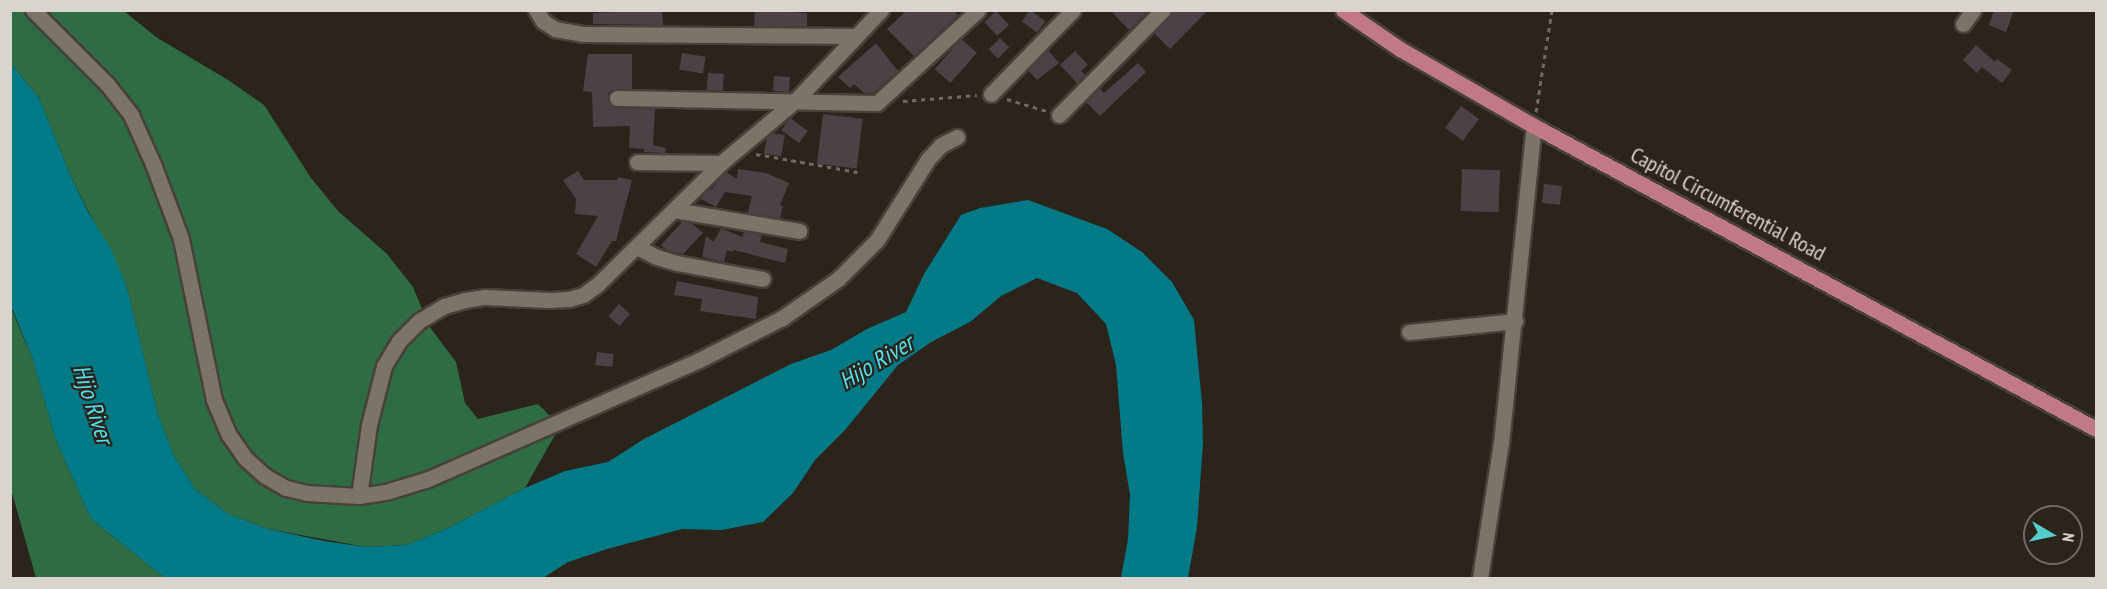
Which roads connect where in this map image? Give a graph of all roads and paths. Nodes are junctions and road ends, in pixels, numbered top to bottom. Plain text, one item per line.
1 (33, 10) edge
2 (536, 10) edge
3 (881, 10) edge
4 (978, 10) edge
5 (1072, 10) edge
6 (1163, 10) edge
7 (1343, 10) edge
8 (1552, 10) edge
9 (1973, 10) edge
10 (1963, 24) dead end
11 (856, 36) junction
12 (991, 94) junction
13 (617, 98) dead end
14 (796, 100) junction
15 (877, 103) junction
16 (1059, 114) joint
17 (1534, 126) junction
18 (957, 137) dead end
19 (737, 151) junction
20 (637, 162) dead end
21 (721, 163) junction
22 (857, 172) dead end
23 (674, 210) junction
24 (799, 231) dead end
25 (637, 247) junction
26 (763, 279) dead end
27 (1515, 321) junction
28 (1409, 332) dead end
29 (2097, 429) edge
30 (359, 496) junction
31 (1480, 579) edge

1 - 30 street
2 - 11 street
3 - 11 street
4 - 15 street
5 - 12 street
6 - 16 street
7 - 17 main road, Capitol Circumferential Road
8 - 17 path
9 - 10 street
11 - 14 street
12 - 15 path
12 - 16 path
13 - 14 street
14 - 15 street
14 - 19 street
17 - 27 street
17 - 29 main road, Capitol Circumferential Road
18 - 30 street
19 - 21 street
19 - 22 path
20 - 21 street
21 - 23 street
23 - 24 street
23 - 25 street
25 - 26 street
25 - 30 street
27 - 28 street
27 - 31 street

